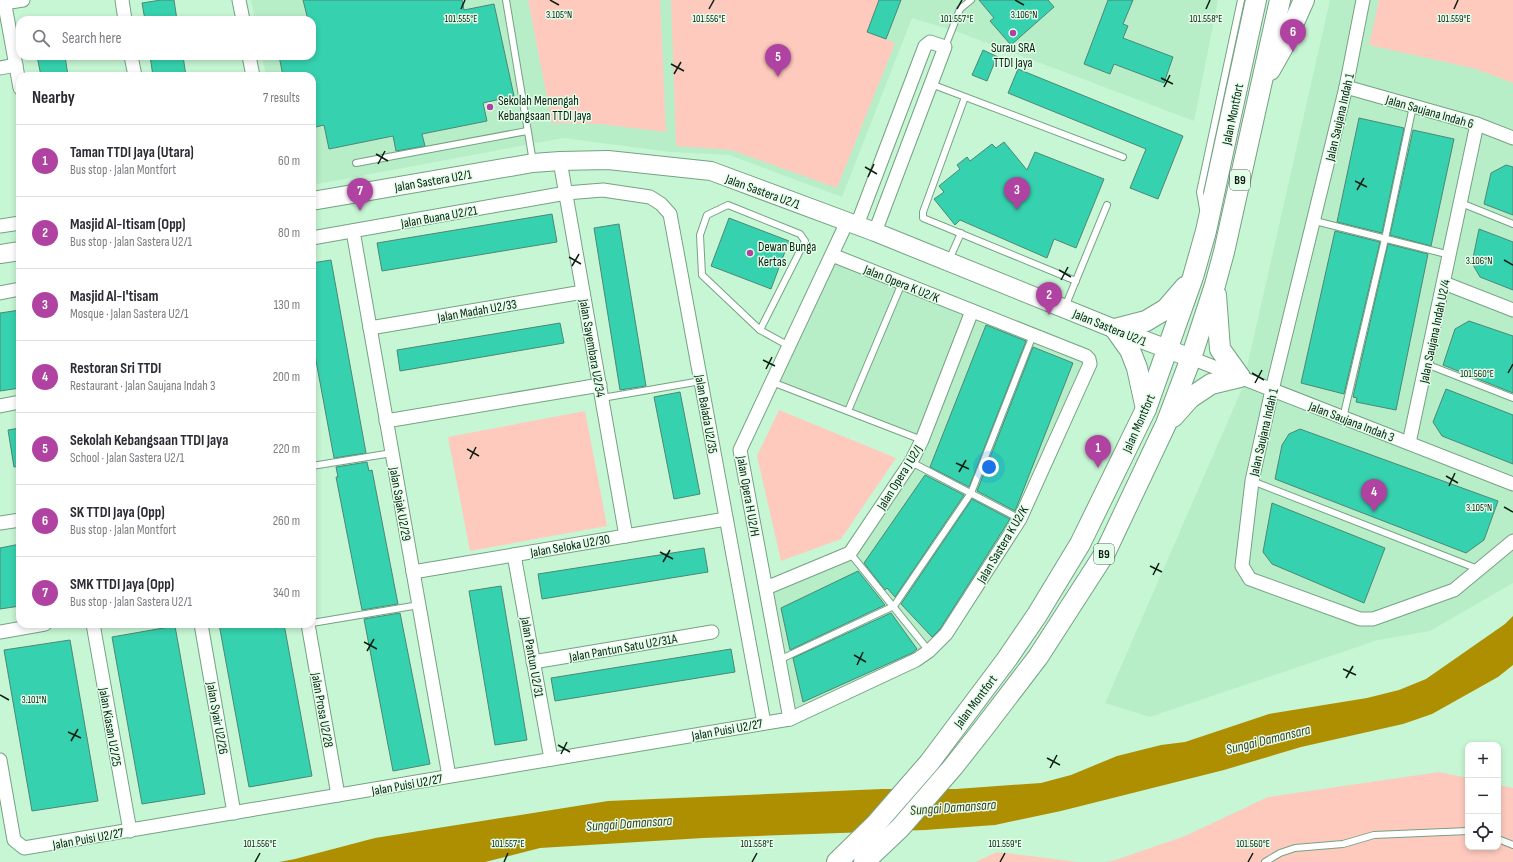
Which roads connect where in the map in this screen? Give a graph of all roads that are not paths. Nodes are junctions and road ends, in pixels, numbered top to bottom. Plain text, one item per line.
1 (23, 0) edge
2 (122, 0) edge
3 (240, 0) edge
4 (506, 0) edge
5 (971, 0) edge
6 (1241, 0) edge
7 (1256, 0) edge
8 (1280, 0) edge
9 (1304, 0) edge
10 (1363, 0) edge
11 (4, 2) edge
12 (124, 16) edge
13 (242, 16) edge
14 (945, 47) junction
15 (132, 60) edge
16 (250, 60) edge
17 (16, 65) junction
18 (0, 68) edge
19 (17, 72) edge
20 (134, 72) edge
21 (252, 72) edge
22 (932, 84) junction
23 (1260, 86) junction
24 (1346, 88) junction
25 (965, 97) junction
26 (1413, 106) junction
27 (1477, 124) junction
28 (527, 131) junction
29 (1513, 138) edge
30 (1123, 157) dead end
31 (560, 161) junction
32 (356, 163) dead end
33 (533, 163) junction
34 (566, 193) junction
35 (316, 200) edge
36 (1461, 203) junction
37 (1107, 205) dead end
38 (1315, 221) junction
39 (852, 223) junction
40 (16, 224) edge
41 (1513, 224) edge
42 (0, 226) edge
43 (353, 231) junction
44 (1206, 231) junction
45 (875, 232) junction
46 (961, 234) junction
47 (316, 237) edge
48 (1384, 238) junction
49 (16, 252) edge
50 (0, 254) edge
51 (832, 255) junction
52 (1450, 255) junction
53 (949, 262) junction
54 (1194, 277) junction
55 (1076, 281) junction
56 (902, 283) junction
57 (1444, 283) junction
58 (1215, 285) junction
59 (16, 291) edge
60 (583, 292) junction
61 (0, 293) edge
62 (1064, 308) junction
63 (1513, 310) edge
64 (972, 311) junction
65 (370, 328) junction
66 (1115, 329) junction
67 (760, 330) junction
68 (1033, 335) junction
69 (789, 346) junction
70 (1167, 349) junction
71 (1191, 358) junction
72 (1426, 364) junction
73 (1240, 377) junction
74 (701, 381) junction
75 (772, 382) junction
76 (600, 385) junction
77 (1272, 390) junction
78 (602, 398) junction
79 (1513, 398) edge
80 (16, 403) edge
81 (0, 406) edge
82 (1146, 409) junction
83 (848, 411) junction
84 (1343, 418) junction
85 (386, 421) junction
86 (1166, 424) junction
87 (922, 440) junction
88 (1409, 443) junction
89 (392, 453) junction
90 (911, 462) junction
91 (316, 465) edge
92 (1252, 480) junction
93 (1513, 484) edge
94 (971, 493) junction
95 (726, 519) junction
96 (1020, 519) junction
97 (16, 521) edge
98 (0, 524) edge
99 (626, 536) junction
100 (1513, 541) edge
101 (850, 553) junction
102 (514, 555) junction
103 (1478, 569) junction
104 (413, 572) junction
105 (766, 588) junction
106 (419, 605) junction
107 (894, 606) junction
108 (316, 622) edge
109 (22, 628) edge
110 (94, 628) edge
111 (202, 628) edge
112 (309, 628) edge
113 (0, 632) edge
114 (712, 632) dead end
115 (929, 651) junction
116 (779, 660) junction
117 (533, 662) junction
118 (790, 719) junction
119 (764, 723) junction
120 (550, 759) junction
121 (0, 760) edge
122 (449, 776) junction
123 (338, 795) junction
124 (234, 813) junction
125 (130, 831) junction
126 (1465, 831) edge
127 (1501, 840) edge
128 (1513, 845) edge
129 (837, 862) edge
130 (864, 862) edge
131 (1265, 862) edge

1 - 11 street
2 - 12 street
3 - 13 street
4 - 28 lane
5 - 14 lane
6 - 44 lane
7 - 44 main road, Jalan Montfort / B9
8 - 23 main road, Jalan Montfort / B9
9 - 23 main road
10 - 24 street, Jalan Saujana Indah 1
11 - 17 street
14 - 22 street
14 - 39 street, Jalan Opera H U2/H
15 - 20 street
16 - 21 street
17 - 18 street
17 - 19 street
22 - 25 lane
22 - 45 street
23 - 58 main road, Jalan Montfort / B9
24 - 26 street, Jalan Saujana Indah 6
24 - 38 street, Jalan Saujana Indah 1
25 - 30 lane
25 - 46 lane
26 - 27 street, Jalan Saujana Indah 6
26 - 48 lane
27 - 29 street, Jalan Saujana Indah 6
27 - 36 street, Jalan Saujana Indah U2/4
28 - 32 lane
28 - 33 lane
31 - 33 street, Jalan Sastera U2/1
31 - 34 street, Jalan Sayembara U2/34
31 - 39 street, Jalan Sastera U2/1
33 - 35 street, Jalan Sastera U2/1
34 - 43 street, Jalan Buana U2/21
34 - 60 street, Jalan Sayembara U2/34
34 - 74 street, Jalan Balada U2/35
36 - 41 lane
36 - 52 street, Jalan Saujana Indah U2/4
37 - 55 lane
38 - 48 lane
38 - 77 street, Jalan Saujana Indah 1
39 - 45 street, Jalan Sastera U2/1
39 - 51 street, Jalan Opera H U2/H
40 - 42 street
43 - 47 street, Jalan Buana U2/21
43 - 65 street, Jalan Sajak U2/29
44 - 54 main road, Jalan Montfort / B9
45 - 53 street, Jalan Sastera U2/1
46 - 53 lane
46 - 55 lane
48 - 52 lane
48 - 84 lane
49 - 50 street
51 - 56 street, Jalan Opera K U2/K
51 - 69 street, Jalan Opera H U2/H
52 - 57 street, Jalan Saujana Indah U2/4
53 - 62 street, Jalan Sastera U2/1
54 - 66 main road
54 - 70 main road, Jalan Montfort / B9
55 - 62 lane
56 - 64 street, Jalan Opera K U2/K
56 - 83 lane
57 - 63 street
57 - 72 street, Jalan Saujana Indah U2/4
58 - 71 main road, Jalan Montfort / B9
58 - 73 main road
59 - 61 street
60 - 65 street, Jalan Madah U2/33
60 - 76 street, Jalan Sayembara U2/34
62 - 66 street, Jalan Sastera U2/1
64 - 68 street, Jalan Sastera K U2/K
64 - 87 street, Jalan Opera J U2/J
65 - 85 street, Jalan Sajak U2/29
66 - 70 street, Jalan Sastera U2/1
66 - 82 main road
67 - 67 lane
67 - 69 lane
68 - 94 lane
68 - 96 street, Jalan Sastera K U2/K
69 - 75 street, Jalan Opera H U2/H
70 - 71 street, Jalan Sastera U2/1
70 - 82 main road, Jalan Montfort / B9
71 - 73 street, Jalan Saujana Indah 3
71 - 86 main road, Jalan Montfort / B9
72 - 79 lane
72 - 88 street, Jalan Saujana Indah U2/4
73 - 77 street, Jalan Saujana Indah 3
73 - 86 main road
74 - 78 lane
74 - 95 street, Jalan Balada U2/35
75 - 83 lane
75 - 105 street, Jalan Opera H U2/H
76 - 78 street, Jalan Sayembara U2/34
76 - 85 street
77 - 84 street, Jalan Saujana Indah 3
77 - 92 street, Jalan Saujana Indah 1
78 - 99 street, Jalan Sayembara U2/34
80 - 81 street
82 - 129 main road, Jalan Montfort / B9
83 - 87 lane
84 - 88 street, Jalan Saujana Indah 3
85 - 89 street, Jalan Sajak U2/29
86 - 130 main road, Jalan Montfort / B9
87 - 90 street, Jalan Opera J U2/J
88 - 93 street, Jalan Saujana Indah 3
89 - 91 lane
89 - 104 street, Jalan Sajak U2/29
90 - 94 lane
90 - 101 street, Jalan Opera J U2/J
92 - 103 lane
92 - 103 street, Jalan Saujana Indah 1
94 - 96 lane
94 - 107 lane
95 - 99 street, Jalan Seloka U2/30
95 - 119 street, Jalan Balada U2/35
96 - 115 street, Jalan Sastera K U2/K
97 - 98 street
99 - 102 street, Jalan Seloka U2/30
100 - 103 street, Jalan Saujana Indah 1
101 - 105 street
101 - 107 lane
102 - 104 street, Jalan Seloka U2/30
102 - 117 street, Jalan Pantun U2/31
104 - 106 street, Jalan Sajak U2/29
105 - 116 street, Jalan Opera H U2/H
106 - 108 lane
106 - 122 street, Jalan Sajak U2/29
107 - 115 lane
107 - 116 lane
109 - 113 street
110 - 125 street, Jalan Kiasan U2/25
111 - 124 street, Jalan Syair U2/26
112 - 123 street, Jalan Prosa U2/28
114 - 117 street, Jalan Pantun Satu U2/31A
115 - 118 street, Jalan Sastera K U2/K
116 - 118 street, Jalan Opera H U2/H
117 - 120 street, Jalan Pantun U2/31
118 - 119 street, Jalan Puisi U2/27
119 - 120 street, Jalan Puisi U2/27
120 - 122 street, Jalan Puisi U2/27
121 - 125 street, Jalan Puisi U2/27
122 - 123 street, Jalan Puisi U2/27
123 - 124 street, Jalan Puisi U2/27
124 - 125 street, Jalan Puisi U2/27
126 - 131 lane
127 - 128 lane

